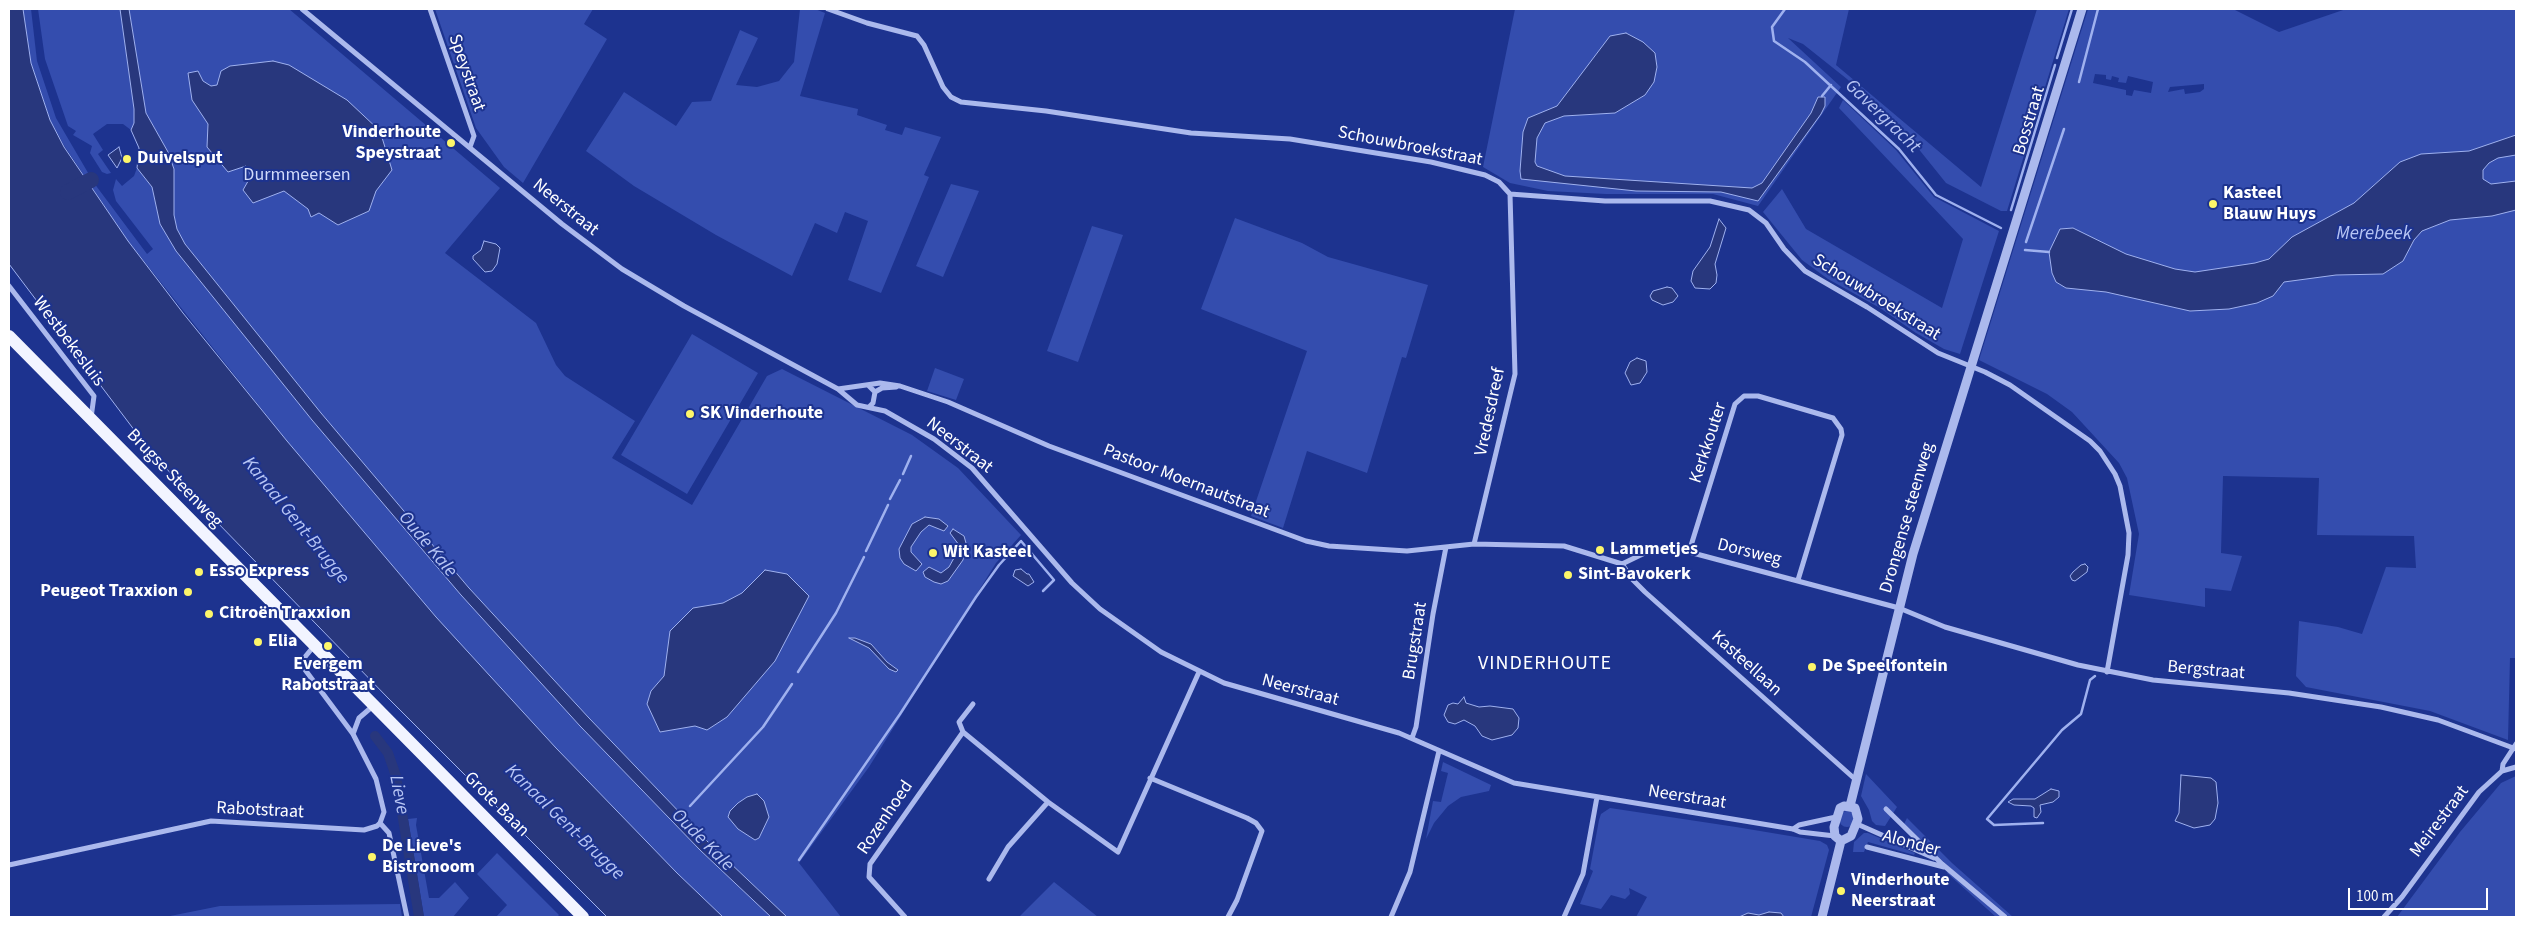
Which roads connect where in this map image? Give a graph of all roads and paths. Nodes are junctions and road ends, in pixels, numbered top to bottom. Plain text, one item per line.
1 (302, 9) edge
2 (430, 9) edge
3 (828, 9) edge
4 (2082, 9) edge
5 (470, 147) junction
6 (1510, 194) junction
7 (2010, 242) joint
8 (9, 286) edge
9 (9, 336) edge
10 (1970, 366) junction
11 (868, 385) junction
12 (900, 386) junction
13 (854, 387) junction
14 (838, 388) junction
15 (875, 392) junction
16 (852, 398) junction
17 (874, 400) junction
18 (869, 407) junction
19 (885, 411) junction
20 (91, 418) junction
21 (1474, 544) junction
22 (1446, 547) junction
23 (1689, 552) junction
24 (1622, 564) junction
25 (1798, 580) junction
26 (1899, 608) junction
27 (315, 646) junction
28 (1199, 672) junction
29 (2107, 672) junction
30 (973, 704) dead end
31 (373, 706) junction
32 (384, 717) joint
33 (963, 732) junction
34 (353, 734) junction
35 (1412, 738) junction
36 (2515, 747) edge
37 (1439, 750) junction
38 (2516, 767) edge
39 (2502, 771) junction
40 (1150, 778) junction
41 (1856, 780) junction
42 (1597, 797) junction
43 (1048, 802) junction
44 (1850, 806) junction
45 (1886, 809) dead end
46 (1836, 817) junction
47 (380, 823) junction
48 (1857, 824) junction
49 (1793, 829) junction
50 (1838, 838) junction
51 (1868, 848) dead end
52 (1938, 861) junction
53 (9, 865) edge
54 (1947, 868) junction
55 (989, 879) dead end
56 (406, 917) edge
57 (583, 917) edge
58 (905, 917) edge
59 (1228, 917) edge
60 (1391, 917) edge
61 (1564, 917) edge
62 (1822, 917) edge
63 (2005, 917) edge
64 (2384, 917) edge

1 - 5 street, Neerstraat
2 - 5 street, Speystraat
3 - 6 street, Schouwbroekstraat
4 - 7 street, Bosstraat
5 - 14 street, Neerstraat
6 - 10 street, Schouwbroekstraat
6 - 21 street, Vredesdreef
7 - 10 street, Drongense steenweg
8 - 20 street, Westbekesluis
9 - 20 main road, Brugse Steenweg
10 - 26 street, Drongense steenweg
10 - 29 street, Schouwbroekstraat
11 - 12 street, Pastoor Moernautstraat
11 - 13 street
11 - 15 street
12 - 15 street
12 - 22 street, Pastoor Moernautstraat
13 - 14 street
13 - 16 street
14 - 16 street, Neerstraat
15 - 17 street
16 - 18 street, Neerstraat
17 - 18 street
17 - 19 street, Neerstraat
18 - 19 street, Neerstraat
19 - 28 street, Neerstraat
20 - 27 main road, Brugse Steenweg
21 - 22 street, Pastoor Moernautstraat
21 - 24 street
22 - 35 street, Brugstraat
23 - 24 street, Dorsweg
23 - 25 street, Dorsweg
23 - 25 street, Kerkkouter
24 - 41 street, Kasteellaan
25 - 26 street, Dorsweg
26 - 29 street, Bergstraat
26 - 41 street, Drongense steenweg
27 - 31 main road, Brugse Steenweg
27 - 34 street
28 - 35 street, Neerstraat
28 - 40 street
29 - 36 street, Bergstraat
30 - 33 street, Rozenhoed
31 - 32 main road, Brugse Steenweg
31 - 34 street
32 - 57 main road, Grote Baan
33 - 43 street
33 - 58 street, Rozenhoed
34 - 47 street
35 - 37 street, Neerstraat
36 - 39 street, Meirestraat
37 - 42 street, Neerstraat
37 - 60 street
38 - 39 street, Meirestraat
39 - 64 street, Meirestraat
40 - 43 street
40 - 59 street
41 - 44 street, Drongense steenweg
42 - 49 street, Neerstraat
42 - 61 street
43 - 55 street
44 - 46 street
44 - 48 street
45 - 52 street
46 - 49 street, Neerstraat
46 - 50 street
47 - 53 street, Rabotstraat
47 - 56 street
48 - 50 street
48 - 52 street
49 - 50 street, Neerstraat
50 - 62 street
51 - 54 street, Alonder
52 - 54 street
54 - 63 street

